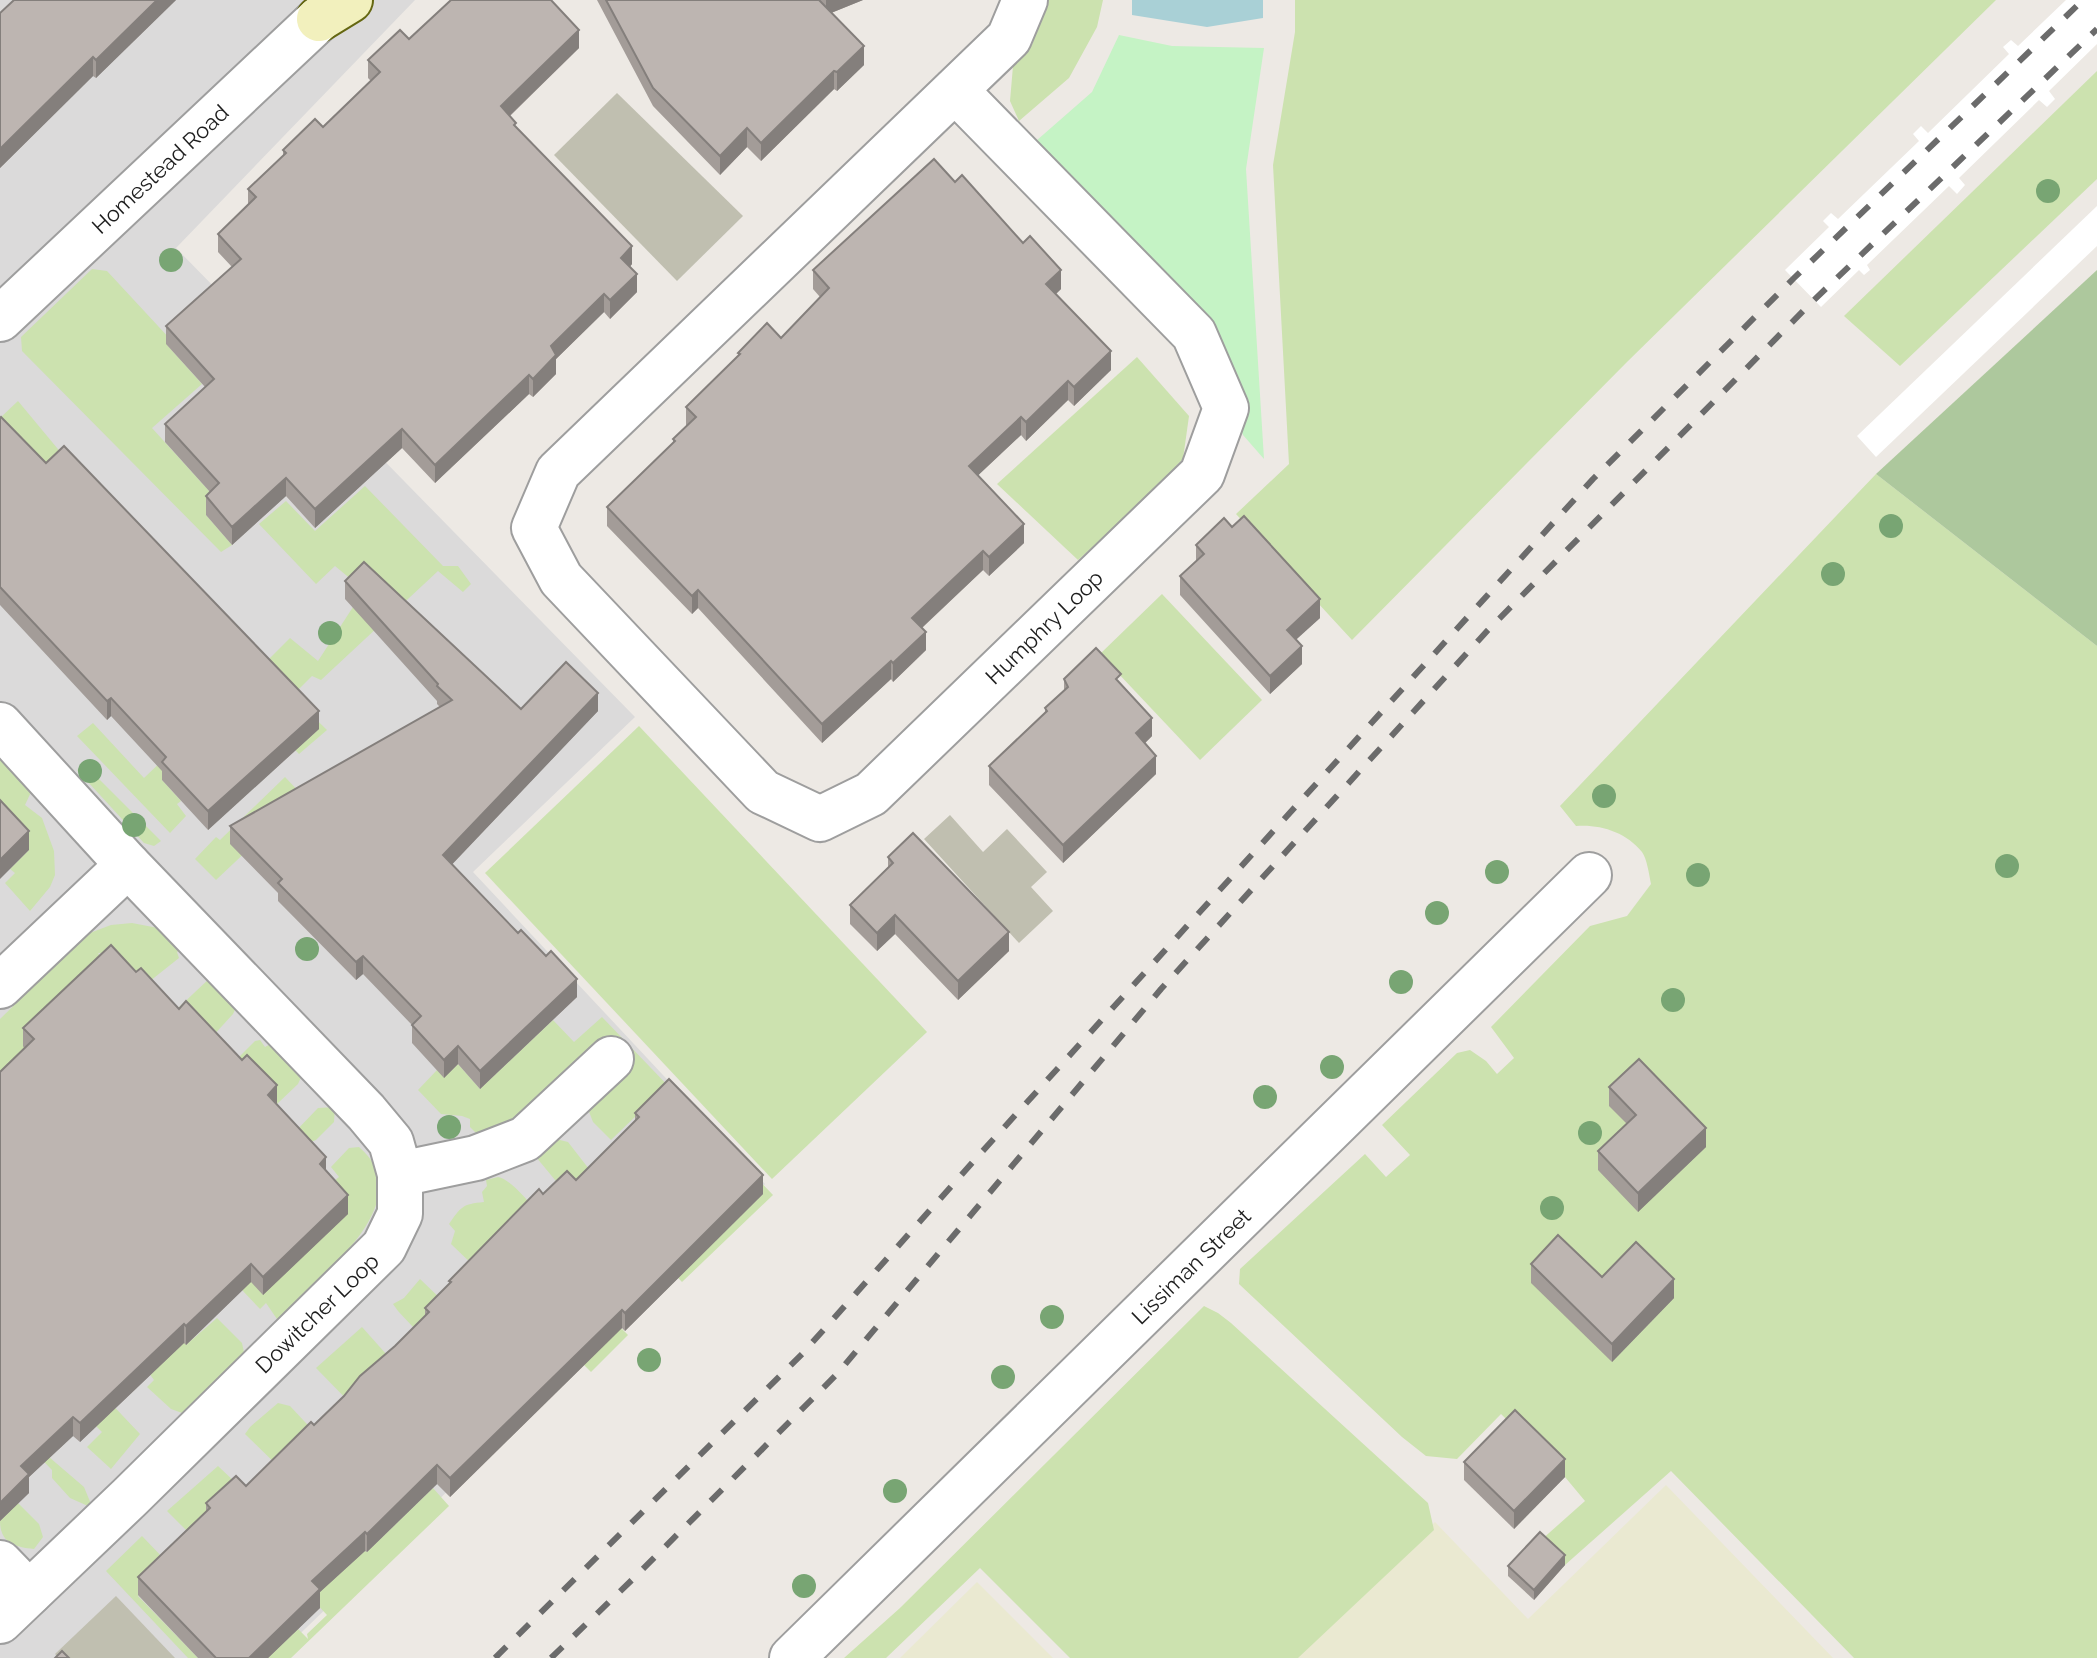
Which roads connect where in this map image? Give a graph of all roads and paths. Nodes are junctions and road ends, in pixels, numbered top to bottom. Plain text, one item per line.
1 (1025, 0) edge
2 (334, 6) edge
3 (955, 90) junction
4 (0, 319) edge
5 (0, 725) edge
6 (128, 865) junction
7 (1589, 875) dead end
8 (0, 986) edge
9 (611, 1059) dead end
10 (400, 1174) junction
11 (10, 1593) edge
12 (792, 1658) edge

1 - 3 street
2 - 4 street, Homestead Road
3 - 3 street, Humphry Loop
5 - 6 street, Dowitcher Loop
6 - 8 street
6 - 10 street, Dowitcher Loop
7 - 12 street, Lissiman Street
9 - 10 street
10 - 11 street, Dowitcher Loop

